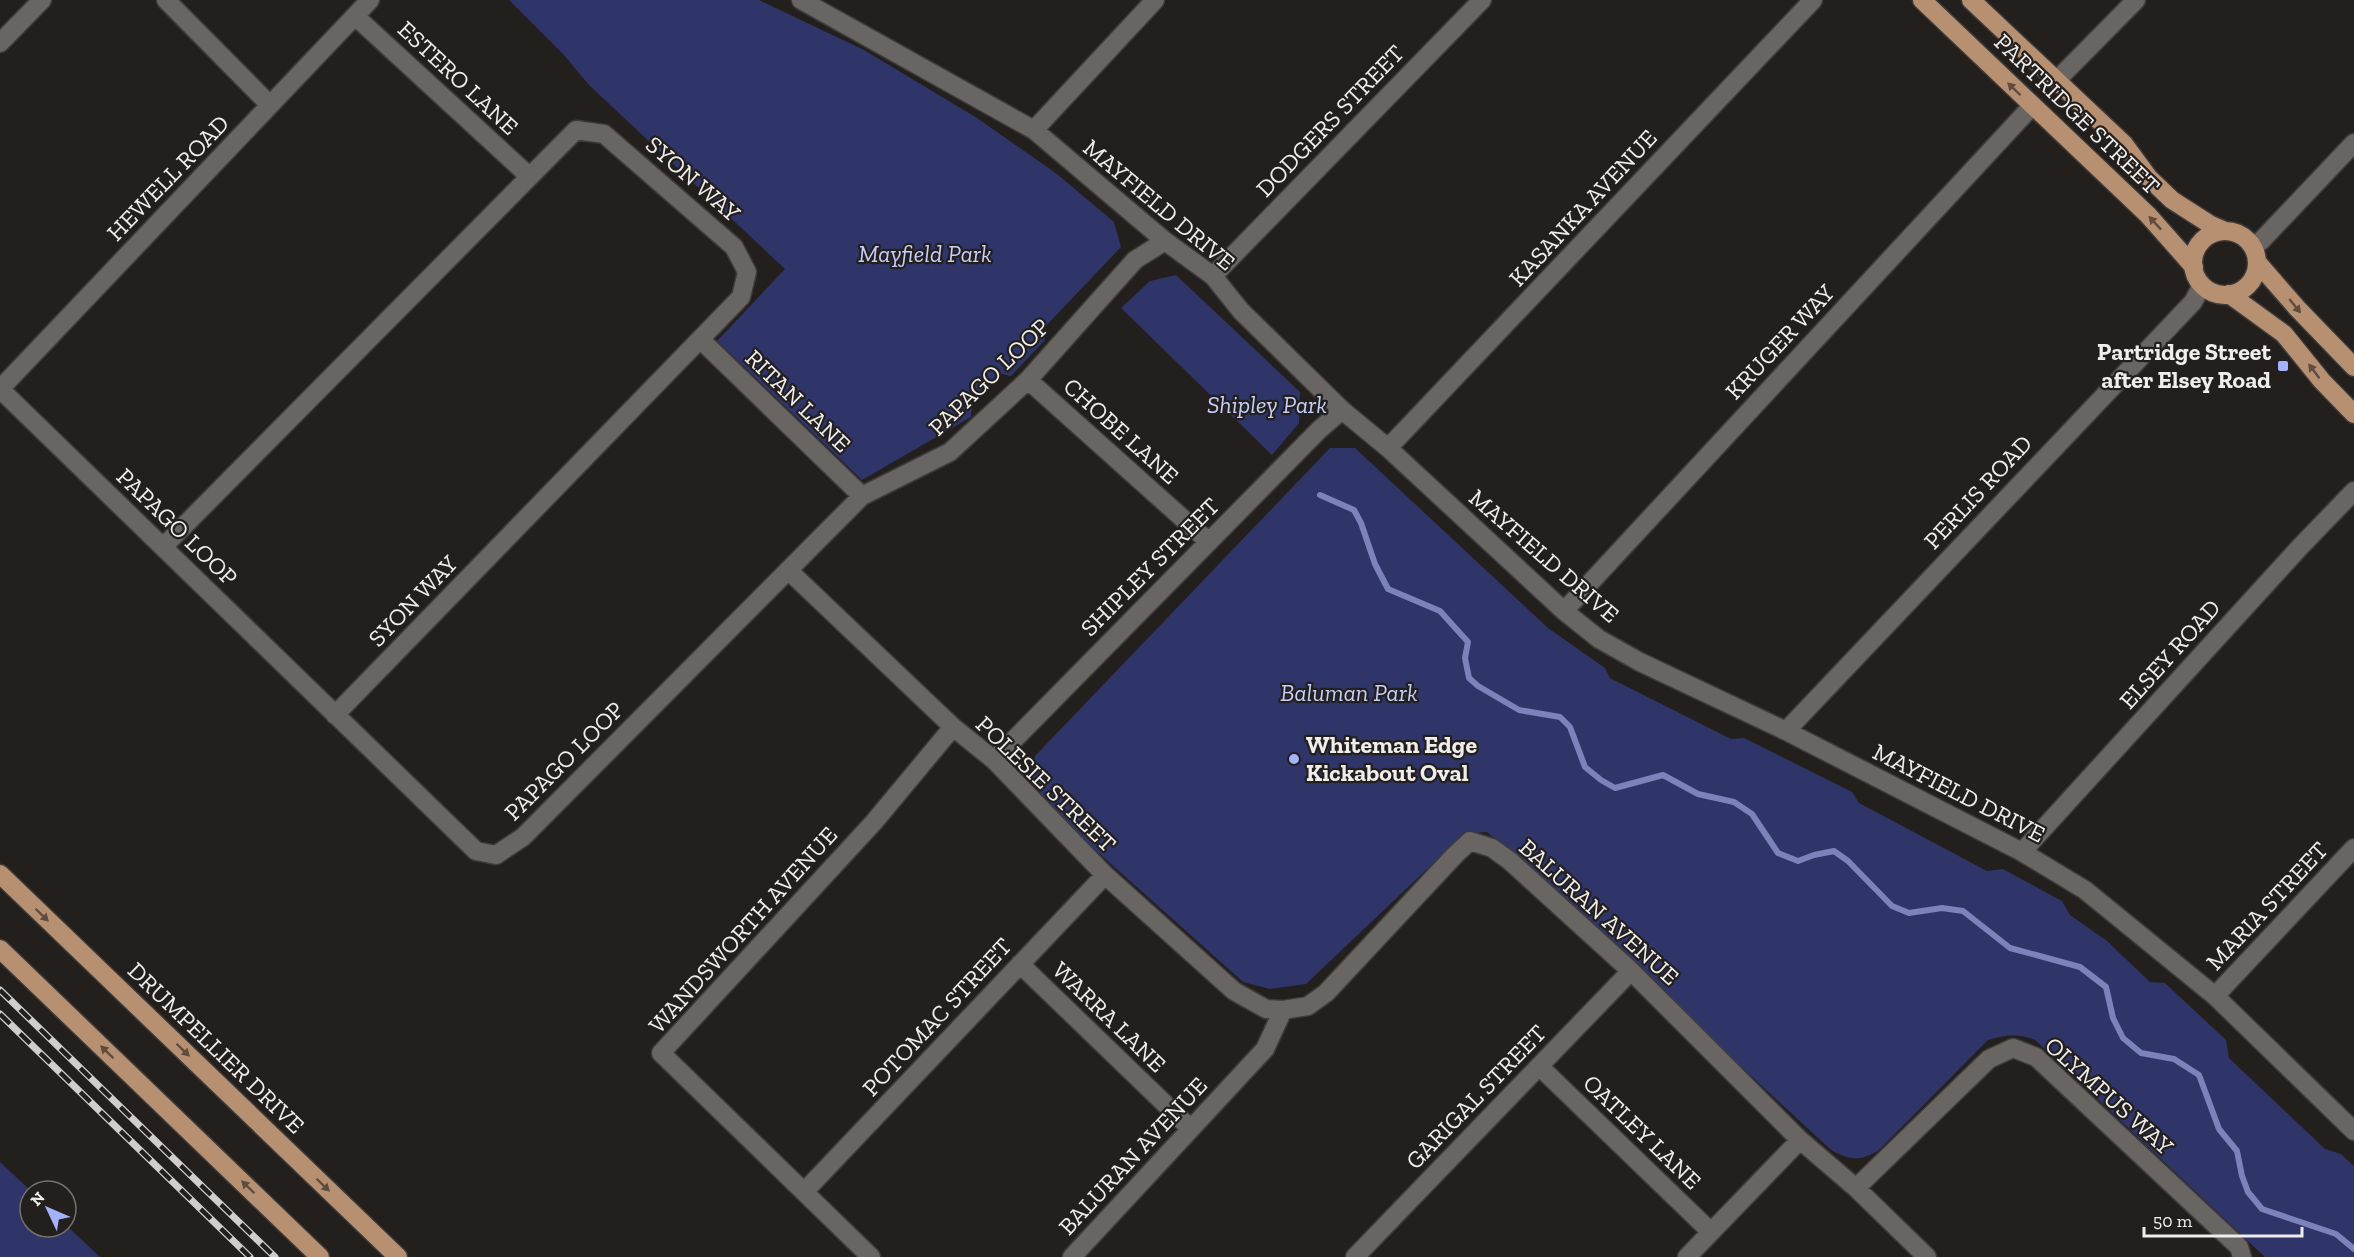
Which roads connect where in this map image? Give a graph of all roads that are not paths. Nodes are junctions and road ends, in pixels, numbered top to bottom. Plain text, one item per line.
1 (42, 0) edge
2 (166, 0) edge
3 (369, 0) edge
4 (1155, 0) edge
5 (1482, 0) edge
6 (1813, 0) edge
7 (1922, 0) edge
8 (1971, 0) edge
9 (2136, 0) edge
10 (807, 1) edge
11 (355, 16) junction
12 (0, 43) edge
13 (2057, 80) junction
14 (270, 105) junction
15 (2032, 106) junction
16 (1034, 130) junction
17 (2354, 143) edge
18 (529, 176) junction
19 (2225, 231) junction
20 (1165, 241) junction
21 (2251, 244) junction
22 (2257, 262) junction
23 (2194, 267) junction
24 (1213, 276) junction
25 (2202, 285) junction
26 (2229, 294) junction
27 (701, 340) junction
28 (2354, 367) edge
29 (1028, 380) junction
30 (0, 389) edge
31 (1342, 410) junction
32 (2354, 414) edge
33 (1388, 448) junction
34 (2354, 492) edge
35 (862, 496) junction
36 (1209, 542) junction
37 (163, 547) junction
38 (788, 570) junction
39 (1564, 611) junction
40 (335, 715) junction
41 (954, 727) junction
42 (1786, 731) junction
43 (994, 760) junction
44 (2354, 848) edge
45 (2022, 852) junction
46 (0, 874) edge
47 (1105, 875) junction
48 (0, 949) edge
49 (1020, 964) junction
50 (1631, 971) junction
51 (2215, 996) junction
52 (1283, 1010) junction
53 (1539, 1066) junction
54 (1191, 1129) junction
55 (2354, 1131) edge
56 (1800, 1140) junction
57 (1856, 1188) junction
58 (804, 1192) junction
59 (1711, 1232) junction
60 (320, 1257) edge
61 (398, 1257) edge
62 (871, 1257) edge
63 (1072, 1257) edge
64 (1355, 1257) edge
65 (1687, 1257) edge
66 (1927, 1257) edge
67 (2242, 1257) edge

1 - 12 street
2 - 14 street
3 - 11 street, HEWELL ROAD
4 - 16 street
5 - 24 street, DODGERS STREET
6 - 33 street, KASANKA AVENUE
15 -> 7 main road, PARTRIDGE STREET
8 - 13 main road, PARTRIDGE STREET
9 - 13 street
10 - 16 street, MAYFIELD DRIVE
11 - 14 street, HEWELL ROAD
11 - 18 street, ESTERO LANE
13 - 19 main road, PARTRIDGE STREET
14 - 30 street, HEWELL ROAD
23 -> 15 main road, PARTRIDGE STREET
15 - 39 street, KRUGER WAY
16 - 20 street, MAYFIELD DRIVE
17 - 21 street
18 - 27 street, SYON WAY
18 - 37 street, SYON WAY
19 - 21 main road
19 - 23 main road
20 - 24 street, MAYFIELD DRIVE
20 - 29 street, PAPAGO LOOP
21 - 22 main road
22 - 26 main road
22 -> 28 main road
23 - 25 main road
24 - 31 street, MAYFIELD DRIVE
25 - 26 main road
25 - 42 street, PERLIS ROAD
32 -> 26 main road
27 - 35 street, RITAN LANE
27 - 40 street, SYON WAY
29 - 35 street, PAPAGO LOOP
29 - 36 street, CHOBE LANE
30 - 37 street, PAPAGO LOOP
31 - 33 street, MAYFIELD DRIVE
31 - 36 street, SHIPLEY STREET
33 - 39 street, MAYFIELD DRIVE
34 - 45 street, ELSEY ROAD
35 - 38 street, PAPAGO LOOP
36 - 43 street, SHIPLEY STREET
37 - 40 street, PAPAGO LOOP
38 - 40 street, PAPAGO LOOP
38 - 41 street, POLESIE STREET
39 - 42 street, MAYFIELD DRIVE
41 - 43 street, POLESIE STREET
41 - 58 street, WANDSWORTH AVENUE
42 - 45 street, MAYFIELD DRIVE
43 - 47 street, POLESIE STREET
44 - 51 street, MARIA STREET
45 - 51 street, MAYFIELD DRIVE
46 -> 61 main road, DRUMPELLIER DRIVE
47 - 49 street, POTOMAC STREET
47 - 52 street, POLESIE STREET
60 -> 48 main road
49 - 54 street, WARRA LANE
49 - 58 street, POTOMAC STREET
50 - 52 street, BALURAN AVENUE
50 - 53 street, GARIGAL STREET
50 - 56 street, BALURAN AVENUE
51 - 55 street, MAYFIELD DRIVE
52 - 54 street, BALURAN AVENUE
53 - 59 street, OATLEY LANE
53 - 64 street, GARIGAL STREET
54 - 63 street, BALURAN AVENUE
56 - 57 street, BALURAN AVENUE
56 - 59 street
57 - 66 street, BALURAN AVENUE
57 - 67 street, OLYMPUS WAY
58 - 62 street, WANDSWORTH AVENUE
59 - 65 street

